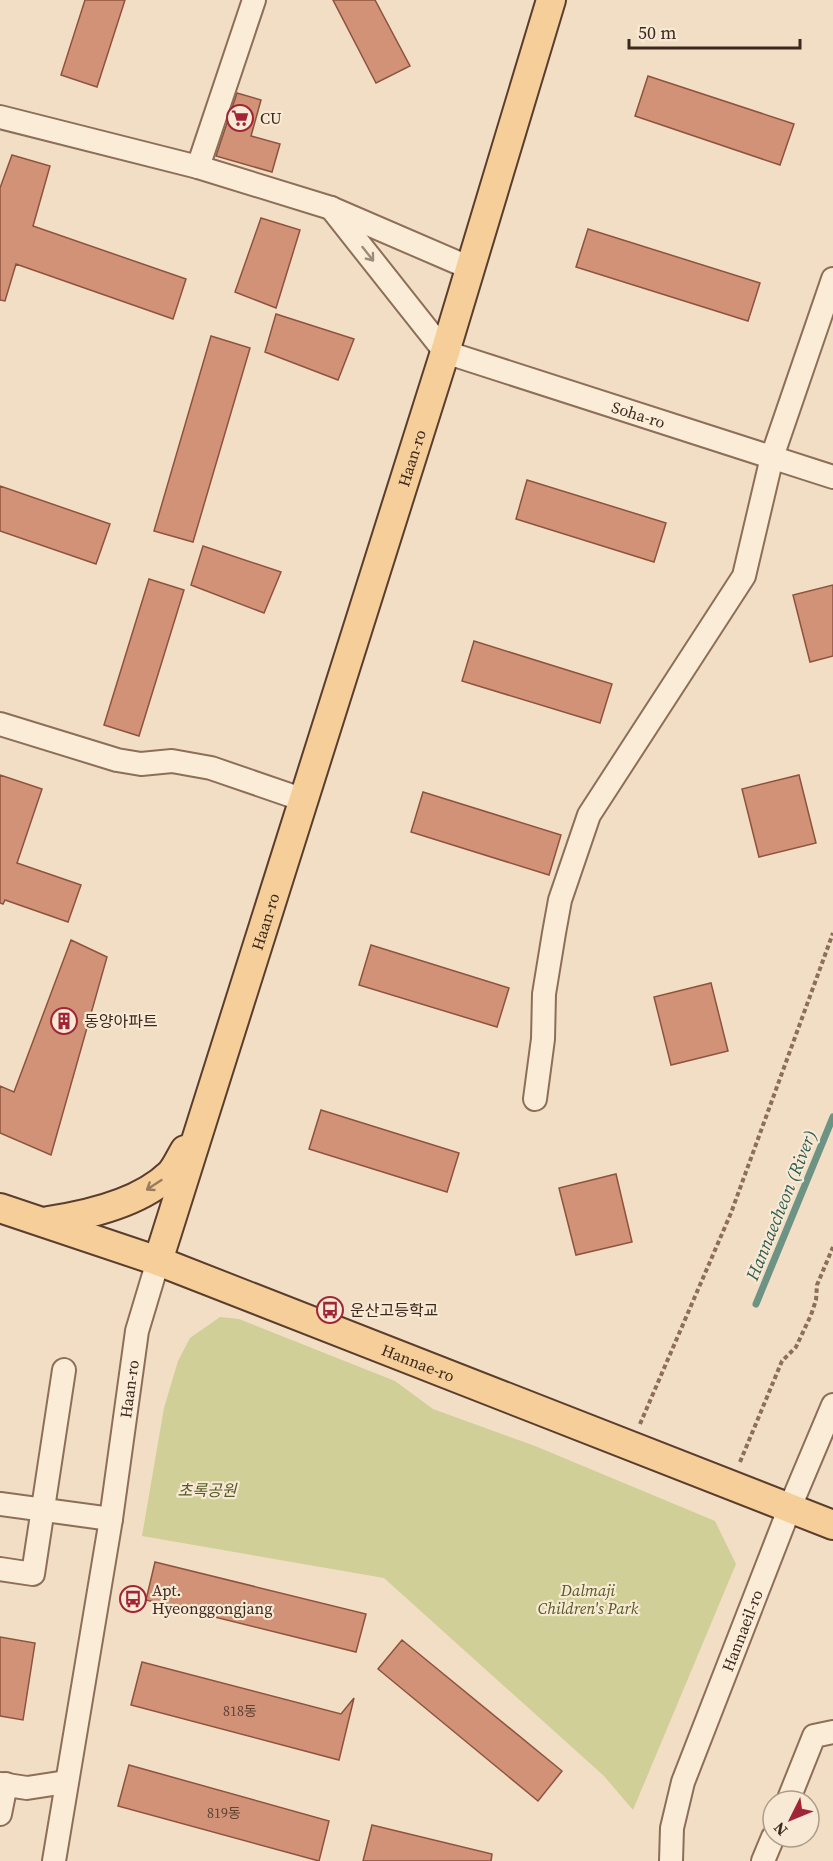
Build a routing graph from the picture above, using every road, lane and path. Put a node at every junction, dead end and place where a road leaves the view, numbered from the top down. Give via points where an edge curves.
1 (254, 0) edge
2 (551, 0) edge
3 (0, 117) edge
4 (198, 167) junction
5 (331, 208) junction
6 (470, 268) junction
7 (833, 279) edge
8 (445, 352) junction
9 (772, 457) junction
10 (833, 477) edge
11 (0, 724) edge
12 (304, 800) junction
13 (833, 933) edge
14 (535, 1099) dead end
15 (201, 1122) junction
16 (0, 1208) edge
17 (44, 1222) junction
18 (833, 1247) edge
19 (158, 1261) junction
20 (64, 1370) dead end
21 (833, 1405) edge
22 (630, 1445) junction
23 (731, 1484) junction
24 (0, 1504) edge
25 (790, 1507) junction
26 (43, 1510) junction
27 (111, 1519) junction
28 (833, 1525) edge
29 (0, 1569) edge
30 (833, 1732) edge
31 (66, 1782) junction
32 (3, 1784) edge
33 (793, 1789) edge
34 (0, 1814) edge
35 (54, 1861) edge
36 (671, 1861) edge

1 - 4 street
2 - 6 main road, Haan-ro
3 - 4 street
4 - 5 street
5 - 6 street
5 -> 8 street
6 - 8 main road, Haan-ro
7 - 9 street
8 - 9 street, Soha-ro
8 - 12 main road, Haan-ro
9 - 10 street, Soha-ro
9 - 14 street via 744,576 589,815 560,900 544,994
11 - 12 street via 117,759 141,764 172,761 211,768
12 - 15 main road, Haan-ro
13 - 22 path via 731,1213
15 -> 17 main road via 172,1173 152,1187 95,1212
15 - 19 main road, Haan-ro
16 - 17 main road, Hannae-ro
17 - 19 main road, Hannae-ro
18 - 23 path via 811,1315 796,1347 782,1361
19 - 22 main road, Hannae-ro
19 - 27 street, Haan-ro via 137,1331
20 - 26 street
21 - 25 street, Hannaeil-ro
22 - 23 main road, Hannae-ro
23 - 25 main road, Hannae-ro
24 - 26 street
25 - 28 main road, Hannae-ro
25 - 36 street, Hannaeil-ro via 683,1782 672,1828
26 - 27 street
26 - 29 street via 33,1574
27 - 31 street, Haan-ro
30 - 33 street via 814,1737
31 - 32 street via 27,1788
31 - 35 street, Haan-ro
32 - 34 street

